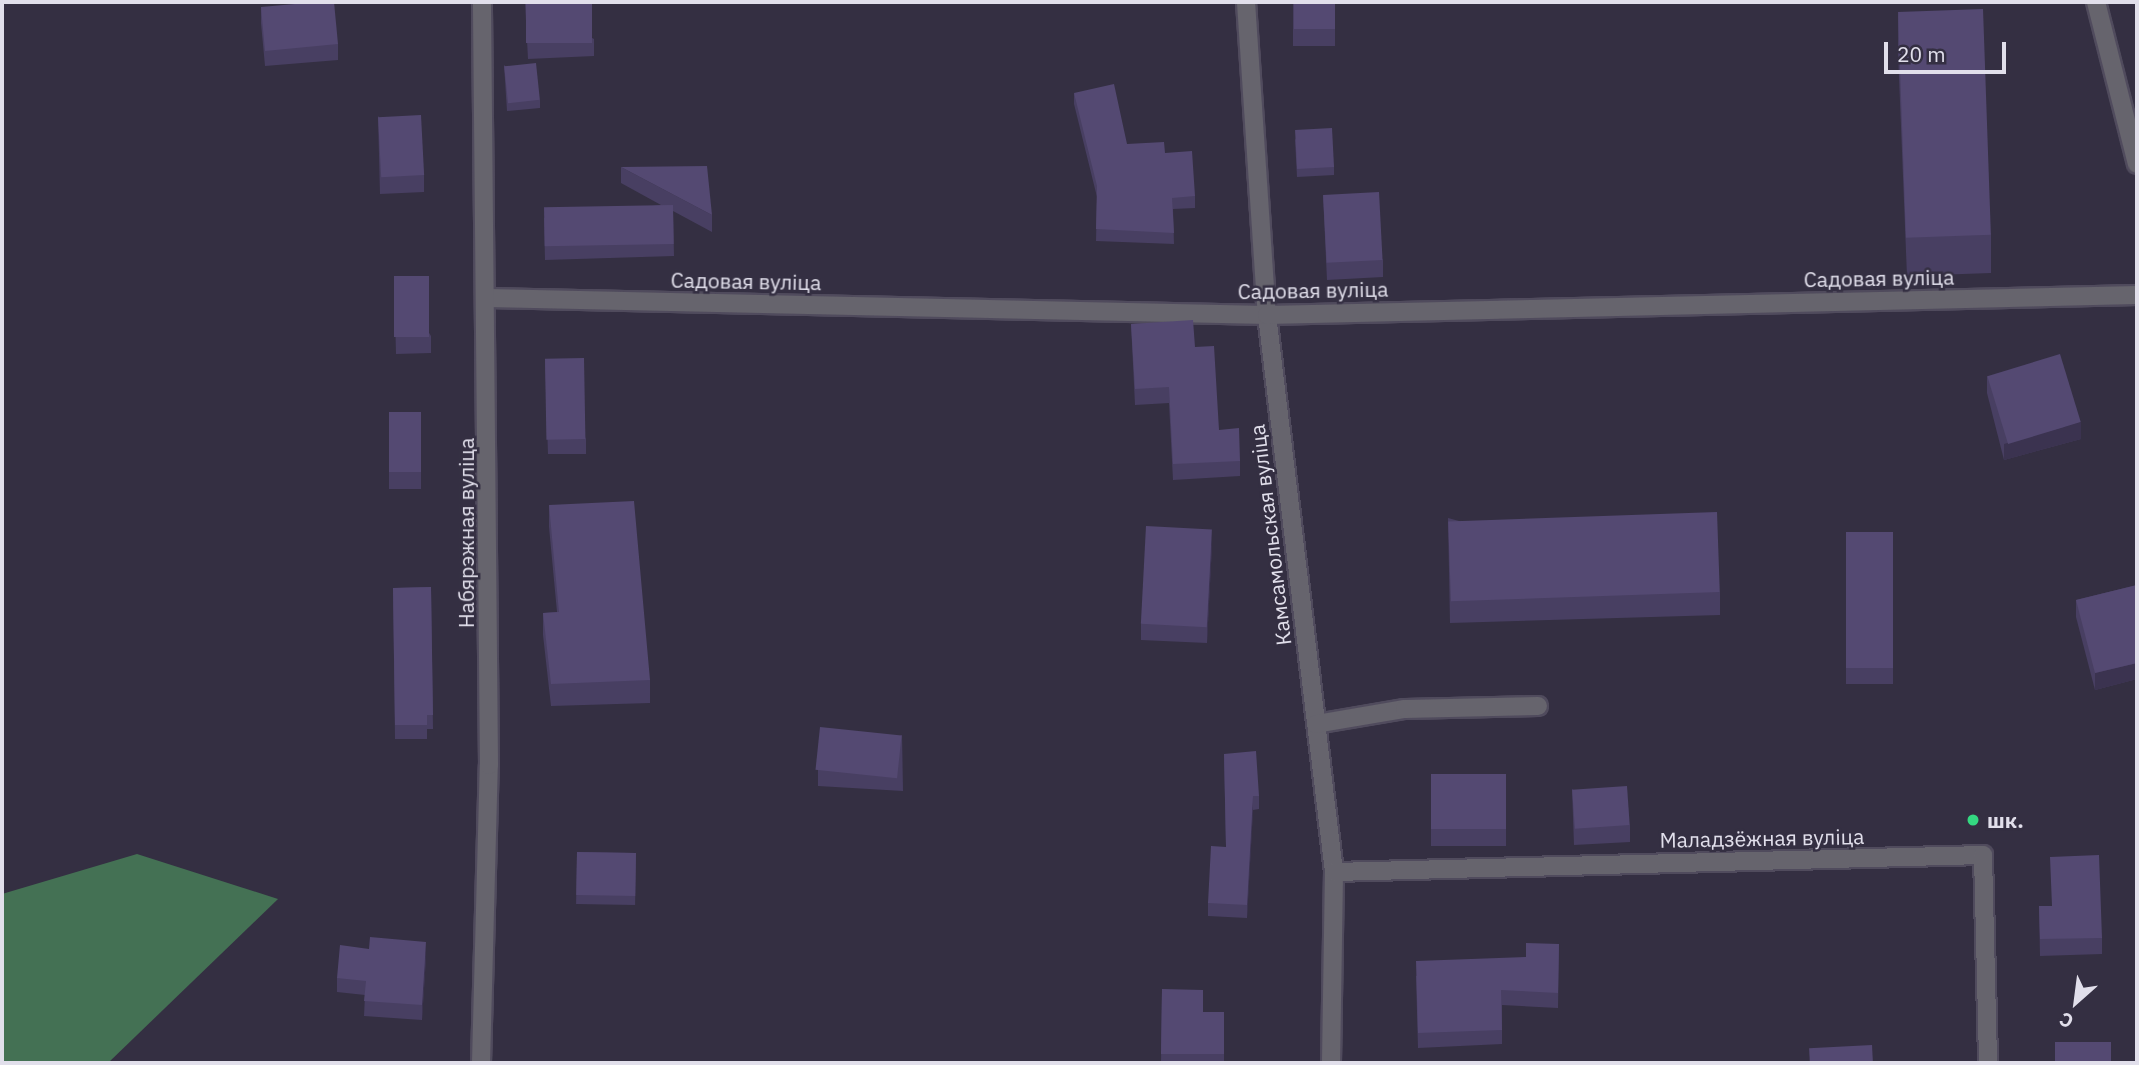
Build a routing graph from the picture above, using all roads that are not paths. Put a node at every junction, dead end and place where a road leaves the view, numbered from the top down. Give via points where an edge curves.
1 (482, 2) edge
2 (1246, 2) edge
3 (2096, 2) edge
4 (2137, 164) edge
5 (2137, 295) edge
6 (488, 298) junction
7 (1267, 315) junction
8 (1538, 706) dead end
9 (1316, 724) junction
10 (1334, 872) junction
11 (481, 1063) edge
12 (1331, 1063) edge
13 (1989, 1063) edge

1 - 6 street, Набярэжная вуліца
2 - 7 street, Камсамольская вуліца
3 - 4 street
5 - 7 street, Садовая вуліца
6 - 7 street, Садовая вуліца
6 - 11 street, Набярэжная вуліца via 489,765
7 - 9 street, Камсамольская вуліца
8 - 9 street via 1405,709
9 - 10 street, Камсамольская вуліца
10 - 12 street, Камсамольская вуліца
10 - 13 street, Маладзёжная вуліца via 1983,855

